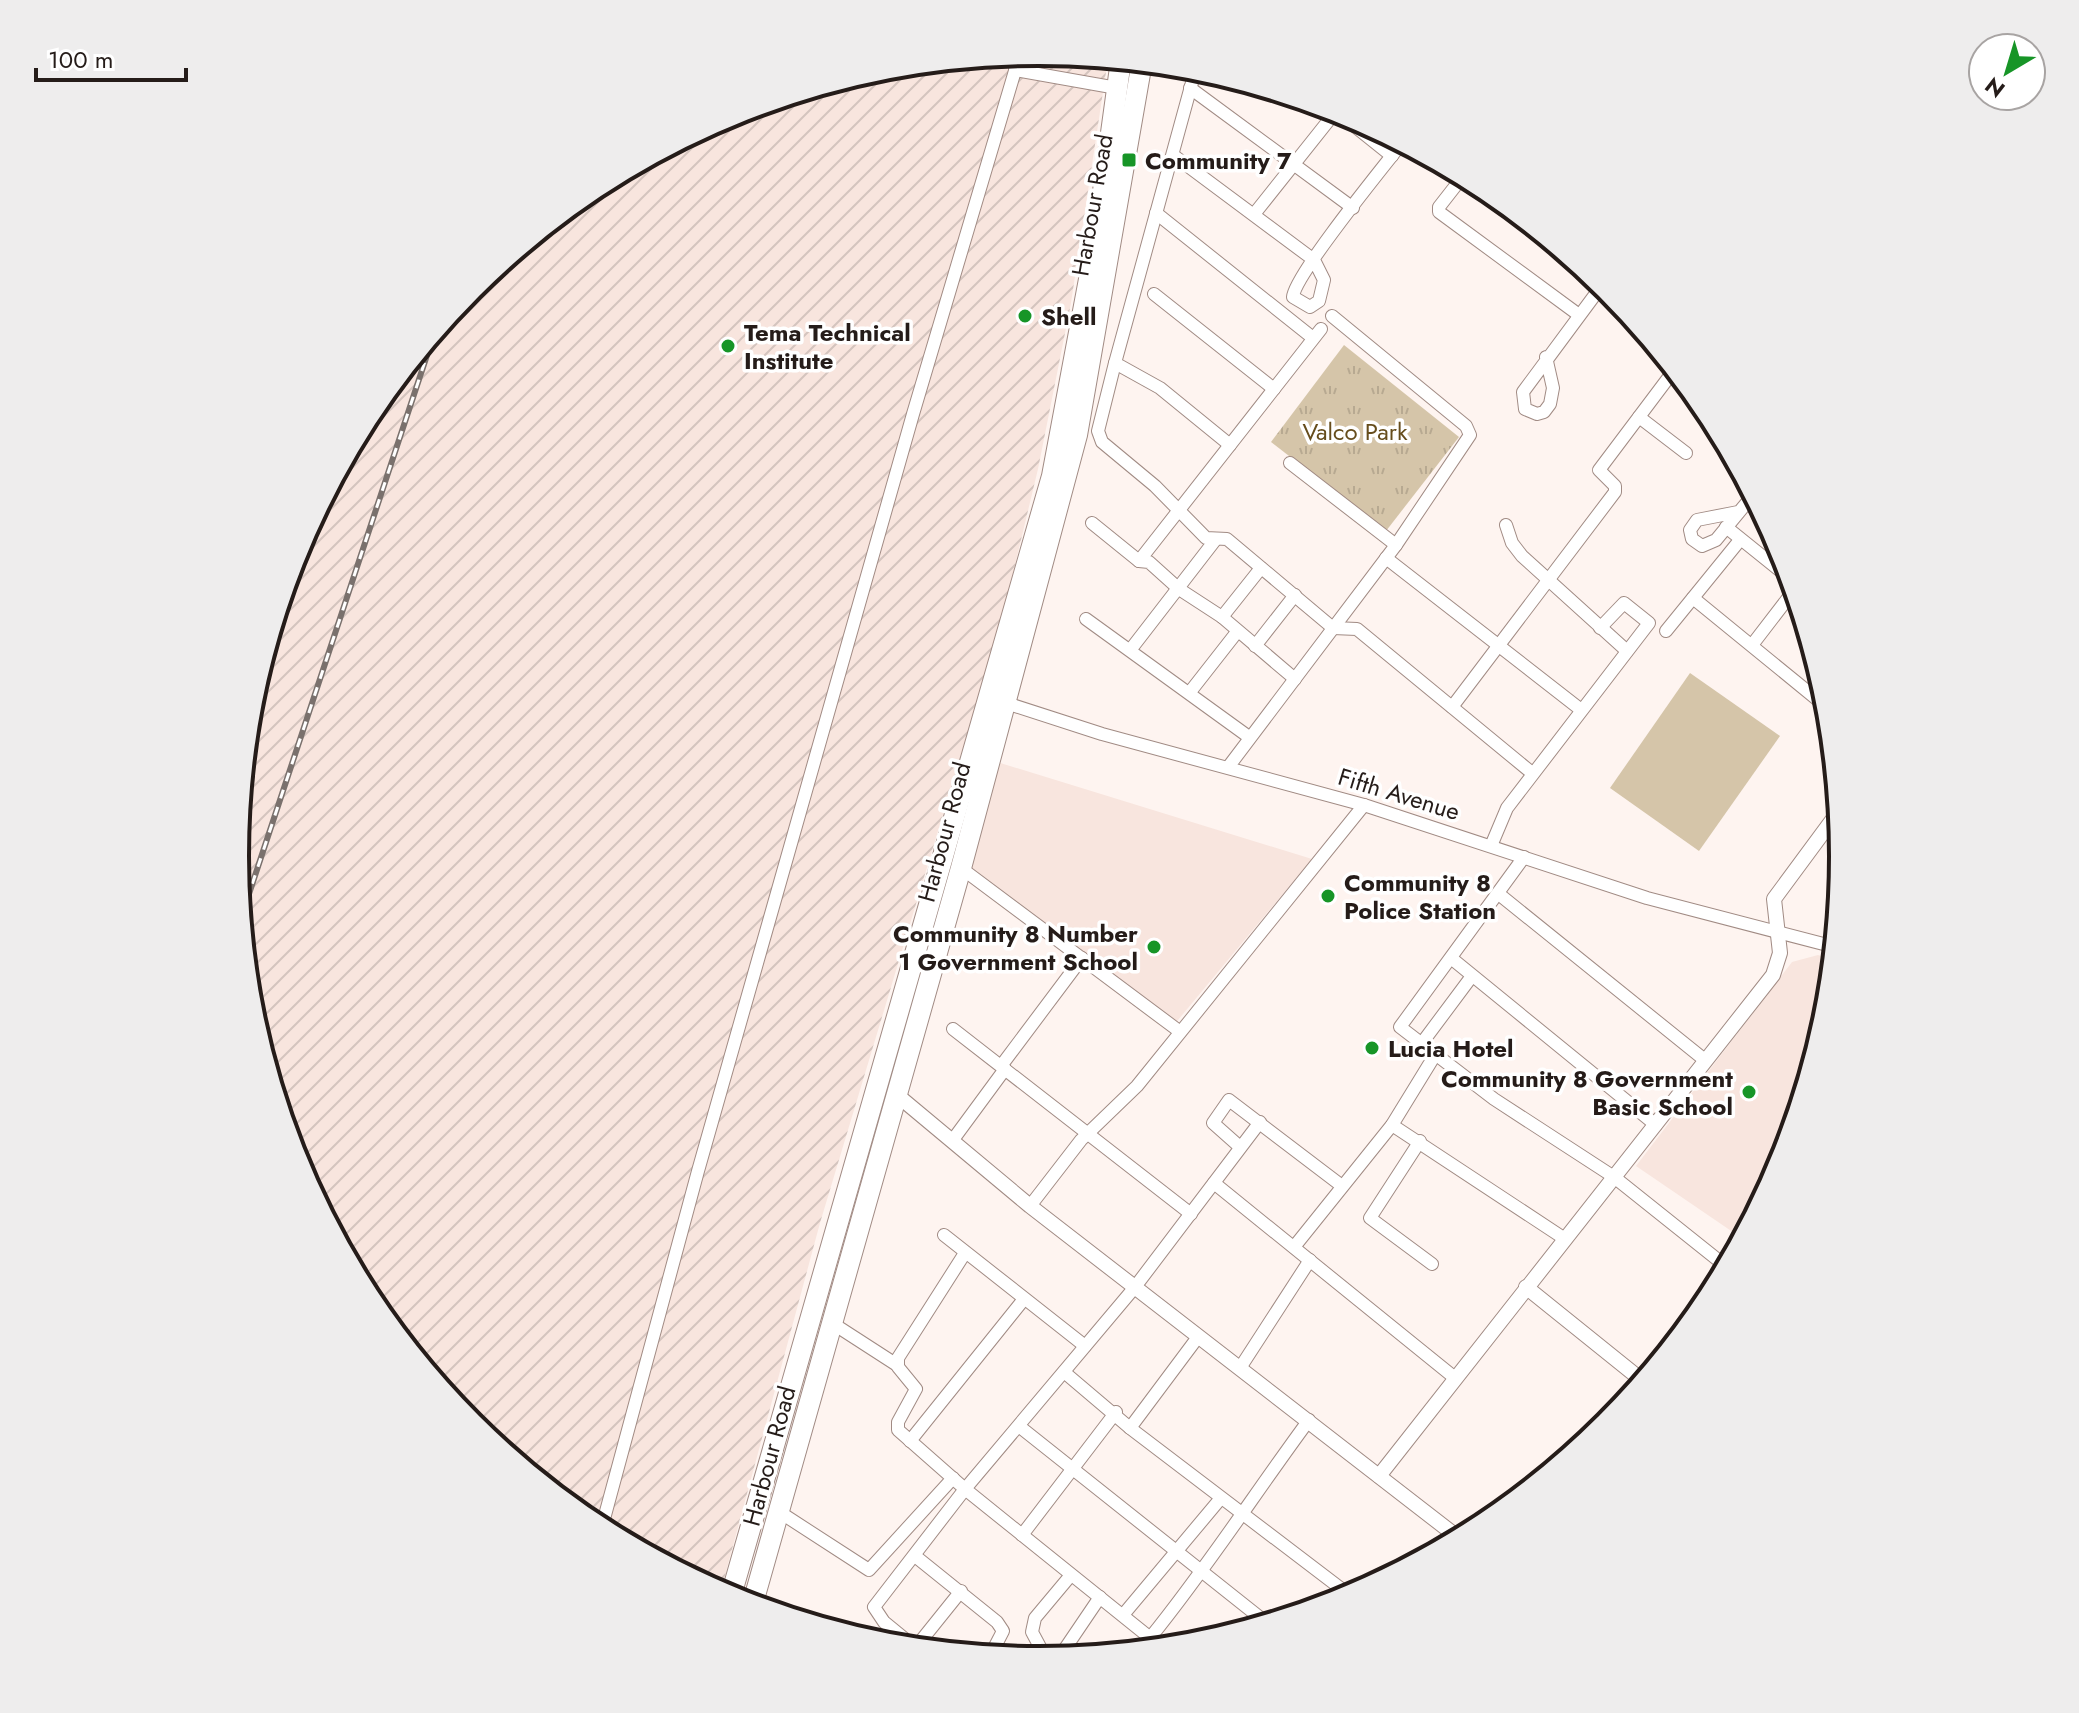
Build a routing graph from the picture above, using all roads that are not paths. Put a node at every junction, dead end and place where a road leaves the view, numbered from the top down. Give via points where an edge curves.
1 (1016, 67) edge
2 (1015, 70) junction
3 (1119, 71) edge
4 (1140, 73) edge
5 (1192, 81) edge
6 (1117, 88) junction
7 (1190, 88) junction
8 (1327, 120) edge
9 (1373, 140) edge
10 (1396, 151) edge
11 (1173, 155) junction
12 (1392, 156) junction
13 (1294, 162) junction
14 (1457, 185) edge
15 (1353, 208) junction
16 (1156, 213) junction
17 (1255, 213) junction
18 (1154, 294) dead end
19 (1595, 295) edge
20 (1579, 315) junction
21 (1332, 316) dead end
22 (1546, 357) dead end
23 (1115, 363) junction
24 (1669, 377) edge
25 (1274, 389) junction
26 (1639, 417) junction
27 (1230, 445) junction
28 (1686, 453) dead end
29 (1290, 463) dead end
30 (1746, 503) edge
31 (1179, 511) junction
32 (1738, 512) junction
33 (1092, 523) dead end
34 (1506, 525) dead end
35 (1726, 527) junction
36 (1216, 539) junction
37 (1740, 540) junction
38 (1396, 545) junction
39 (1386, 558) junction
40 (1139, 561) junction
41 (1775, 567) edge
42 (1261, 568) junction
43 (1548, 581) junction
44 (1179, 589) junction
45 (1295, 595) junction
46 (1693, 598) junction
47 (1787, 599) edge
48 (1222, 617) junction
49 (1086, 619) dead end
50 (1333, 628) junction
51 (1600, 628) junction
52 (1666, 631) dead end
53 (1237, 632) junction
54 (1496, 645) junction
55 (1752, 645) junction
56 (1255, 646) junction
57 (1131, 649) junction
58 (1627, 651) junction
59 (1295, 679) junction
60 (1190, 692) junction
61 (1814, 696) edge
62 (1006, 703) junction
63 (1452, 707) junction
64 (1580, 709) junction
65 (1249, 737) junction
66 (1229, 766) junction
67 (1532, 773) junction
68 (1364, 805) junction
69 (1829, 824) edge
70 (1491, 846) junction
71 (1524, 857) junction
72 (961, 868) junction
73 (1500, 895) junction
74 (1778, 930) junction
75 (1825, 944) edge
76 (1082, 958) junction
77 (1451, 958) junction
78 (1472, 976) junction
79 (953, 1029) dead end
80 (1179, 1031) junction
81 (1422, 1043) junction
82 (1435, 1055) junction
83 (1706, 1061) junction
84 (1003, 1068) junction
85 (897, 1095) junction
86 (1260, 1122) junction
87 (1392, 1125) junction
88 (1656, 1125) junction
89 (1087, 1133) junction
90 (952, 1141) junction
91 (1420, 1141) junction
92 (1240, 1147) junction
93 (1614, 1177) junction
94 (1214, 1183) junction
95 (1342, 1186) junction
96 (1030, 1206) junction
97 (1191, 1214) junction
98 (944, 1235) dead end
99 (1565, 1239) junction
100 (1294, 1247) junction
101 (965, 1253) junction
102 (1310, 1260) junction
103 (1719, 1261) edge
104 (1432, 1264) dead end
105 (1135, 1287) junction
106 (1526, 1287) junction
107 (1024, 1299) junction
108 (832, 1323) junction
109 (1198, 1337) junction
110 (1085, 1346) junction
111 (897, 1365) junction
112 (1240, 1368) junction
113 (1064, 1372) junction
114 (1636, 1376) edge
115 (1455, 1378) junction
116 (1116, 1412) junction
117 (1309, 1420) junction
118 (1020, 1427) junction
119 (1130, 1428) junction
120 (910, 1441) junction
121 (1071, 1470) junction
122 (1379, 1476) junction
123 (953, 1478) junction
124 (965, 1489) junction
125 (1221, 1498) junction
126 (1241, 1511) junction
127 (781, 1513) junction
128 (605, 1517) edge
129 (1450, 1532) edge
130 (1022, 1535) junction
131 (1176, 1553) junction
132 (915, 1556) junction
133 (1203, 1573) junction
134 (1071, 1575) junction
135 (734, 1586) edge
136 (1336, 1589) edge
137 (961, 1591) junction
138 (756, 1594) edge
139 (1100, 1597) junction
140 (1123, 1615) junction
141 (1258, 1616) edge
142 (899, 1634) edge
143 (924, 1638) edge
144 (1150, 1638) joint
145 (996, 1645) edge
146 (1067, 1646) edge
147 (1040, 1647) edge

1 - 2 street
2 - 6 street
2 - 128 street via 698,1171
3 - 6 highway, Harbour Road
4 - 62 highway, Harbour Road via 1077,435
5 - 7 street
6 - 135 highway, Harbour Road via 1096,242 1052,476
7 - 11 street
7 - 13 street
8 - 13 street
9 - 12 street
10 - 12 street
11 - 16 street
11 - 17 street
12 - 15 street
13 - 15 street
13 - 17 street
14 - 20 street via 1439,212
15 - 17 street via 1314,260
16 - 23 street
16 - 25 street via 1317,333
18 - 25 street
19 - 20 street
20 - 22 street
21 - 38 street via 1470,430 1469,440
23 - 27 street via 1160,388
23 - 31 street via 1100,439
24 - 26 street
25 - 27 street
26 - 28 street
26 - 43 street via 1599,470 1617,490
27 - 31 street
29 - 38 street
30 - 32 street
31 - 36 street via 1206,538
31 - 40 street
32 - 35 street
32 - 35 street via 1697,520 1690,534 1702,546
33 - 40 street
34 - 43 street via 1512,543
35 - 37 street
36 - 42 street via 1227,539
36 - 44 street
37 - 41 street
37 - 46 street
38 - 39 street
39 - 50 street
39 - 54 street
40 - 44 street via 1149,562
42 - 45 street
42 - 48 street
43 - 51 street
43 - 54 street
44 - 48 street
44 - 57 street
45 - 50 street
45 - 56 street
46 - 52 street
46 - 55 street
47 - 55 street
48 - 53 street
49 - 57 street
50 - 59 street
50 - 63 street via 1357,629
51 - 58 street
51 - 58 street via 1621,603 1648,620
53 - 56 street
53 - 60 street
54 - 63 street
54 - 64 street
55 - 61 street
56 - 59 street
57 - 60 street
58 - 64 street
59 - 65 street
60 - 65 street
62 - 66 street, Fifth Avenue
62 - 72 highway, Harbour Road
63 - 67 street
64 - 67 street
65 - 66 street
66 - 68 street, Fifth Avenue
67 - 70 street via 1502,817
68 - 70 street, Fifth Avenue
68 - 80 street
69 - 74 street via 1778,889 1773,909
70 - 71 street, Fifth Avenue
71 - 73 street
71 - 74 street, Fifth Avenue via 1647,898
72 - 76 street
72 - 85 highway, Harbour Road
73 - 77 street
73 - 83 street
74 - 75 street, Fifth Avenue
74 - 83 street via 1780,953 1773,975
76 - 80 street
76 - 84 street
77 - 78 street
77 - 81 street via 1400,1027
78 - 81 street
78 - 88 street
79 - 84 street
80 - 89 street via 1137,1086
81 - 82 street
82 - 87 street
82 - 93 street
83 - 88 street
84 - 89 street
84 - 90 street
85 - 90 street
85 - 108 highway, Harbour Road
86 - 92 street
86 - 92 street via 1232,1099 1227,1101 1213,1123
86 - 95 street
87 - 91 street
87 - 95 street
88 - 93 street
89 - 96 street
89 - 97 street
90 - 96 street
91 - 99 street
91 - 104 street via 1370,1218
92 - 94 street
93 - 99 street
93 - 103 street
94 - 97 street
94 - 100 street
95 - 100 street
96 - 105 street
97 - 105 street
98 - 101 street
99 - 106 street
100 - 102 street
101 - 107 street
101 - 111 street
102 - 112 street
102 - 115 street
105 - 109 street
105 - 110 street
106 - 114 street
106 - 115 street
107 - 110 street
107 - 120 street
108 - 111 street
108 - 127 highway, Harbour Road
109 - 112 street
109 - 119 street
110 - 113 street
111 - 120 street via 916,1389 896,1426
112 - 117 street
113 - 116 street
113 - 118 street
115 - 122 street
116 - 119 street
116 - 121 street
117 - 122 street
117 - 126 street
118 - 121 street
118 - 124 street
119 - 125 street
120 - 123 street
121 - 130 street
121 - 131 street
122 - 129 street
123 - 124 street
123 - 127 street via 869,1570
124 - 130 street
124 - 132 street
125 - 126 street
125 - 131 street
126 - 133 street
126 - 136 street
127 - 138 highway, Harbour Road
130 - 134 street
131 - 133 street
131 - 140 street
132 - 137 street
132 - 142 street via 874,1607
133 - 141 street
133 - 144 street
134 - 139 street
134 - 147 street via 1035,1618 1032,1632
137 - 143 street
137 - 145 street via 1003,1631
139 - 140 street
139 - 146 street
140 - 144 street

